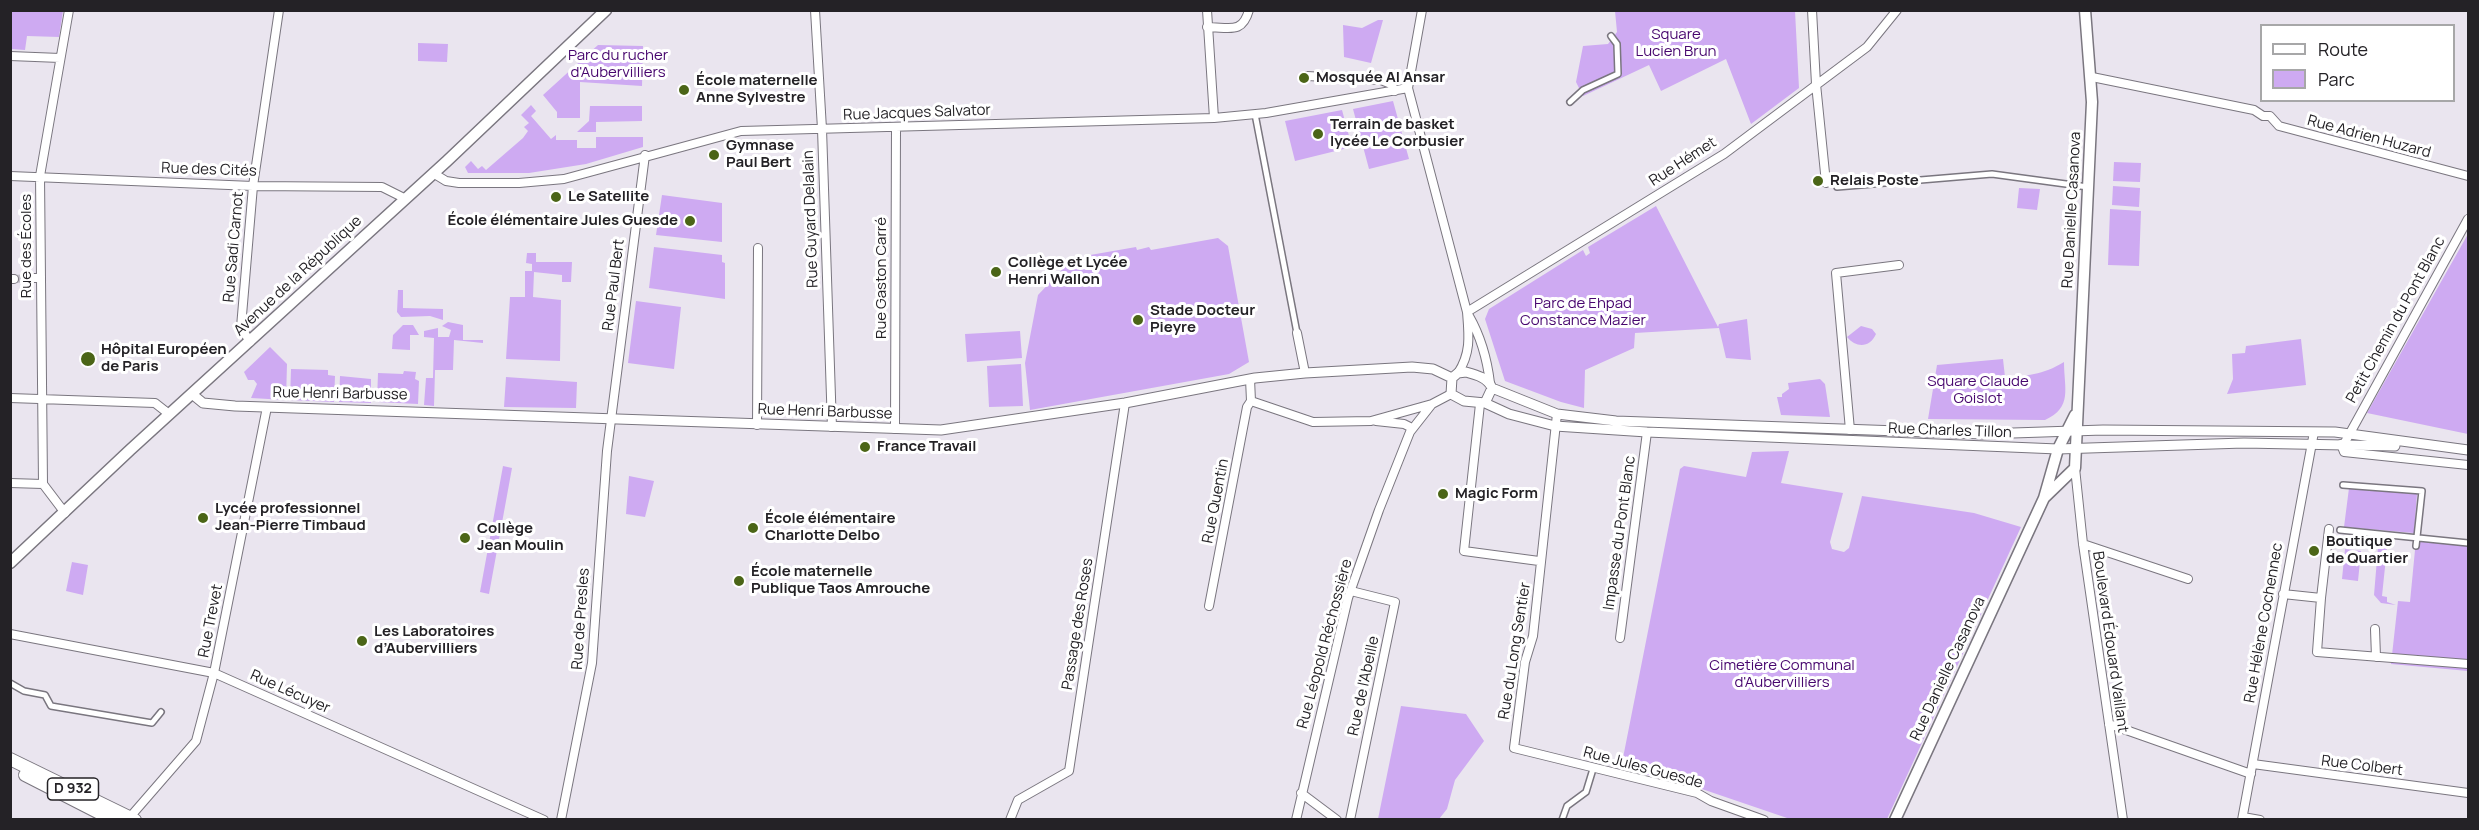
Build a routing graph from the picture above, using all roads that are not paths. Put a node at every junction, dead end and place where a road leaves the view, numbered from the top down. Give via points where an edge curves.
1 (69, 10) edge
2 (279, 10) edge
3 (606, 10) edge
4 (1207, 10) edge
5 (1249, 10) edge
6 (1422, 10) edge
7 (1812, 10) edge
8 (1896, 10) edge
9 (2085, 10) edge
10 (815, 11) edge
11 (1207, 27) junction
12 (1611, 36) dead end
13 (10, 56) edge
14 (60, 58) junction
15 (1307, 76) dead end
16 (2092, 77) junction
17 (1816, 84) junction
18 (1408, 88) junction
19 (1395, 91) junction
20 (1570, 102) dead end
21 (1256, 114) junction
22 (1214, 118) junction
23 (896, 127) junction
24 (822, 129) junction
25 (645, 155) junction
26 (433, 173) junction
27 (10, 176) edge
28 (40, 176) junction
29 (2469, 176) edge
30 (1826, 183) joint
31 (253, 186) junction
32 (2088, 188) junction
33 (404, 198) junction
34 (2469, 219) edge
35 (758, 248) dead end
36 (1899, 265) dead end
37 (30, 278) tunnel mouth
38 (40, 278) junction
39 (1467, 312) junction
40 (1297, 333) joint
41 (250, 342) junction
42 (1305, 373) junction
43 (1455, 376) junction
44 (1250, 379) junction
45 (1491, 386) junction
46 (192, 394) junction
47 (1451, 394) junction
48 (10, 398) edge
49 (41, 399) junction
50 (1251, 401) junction
51 (1125, 403) junction
52 (1432, 404) junction
53 (1482, 404) junction
54 (267, 407) junction
55 (169, 414) junction
56 (1557, 414) junction
57 (612, 418) junction
58 (1371, 421) junction
59 (757, 425) junction
60 (1555, 426) junction
61 (832, 428) junction
62 (1412, 428) junction
63 (896, 429) junction
64 (1850, 430) junction
65 (2072, 431) junction
66 (1647, 432) junction
67 (2314, 432) junction
68 (2348, 434) junction
69 (2311, 444) junction
70 (2343, 444) junction
71 (2419, 445) junction
72 (2058, 449) junction
73 (2076, 449) junction
74 (2469, 450) edge
75 (2469, 465) edge
76 (2075, 468) junction
77 (10, 483) edge
78 (43, 484) junction
79 (2343, 485) dead end
80 (2044, 498) junction
81 (65, 513) junction
82 (2329, 529) dead end
83 (2340, 530) dead end
84 (2417, 537) junction
85 (2469, 543) edge
86 (2083, 544) junction
87 (2416, 546) dead end
88 (1539, 561) junction
89 (10, 563) edge
90 (2188, 579) dead end
91 (1351, 591) junction
92 (2283, 594) junction
93 (2321, 598) junction
94 (1209, 606) dead end
95 (2375, 629) dead end
96 (10, 634) edge
97 (1620, 638) dead end
98 (2376, 657) junction
99 (2469, 664) edge
100 (214, 673) junction
101 (10, 683) edge
102 (160, 712) dead end
103 (2109, 724) junction
104 (1514, 748) joint
105 (10, 759) edge
106 (2253, 764) junction
107 (10, 768) edge
108 (1593, 769) junction
109 (2251, 774) junction
110 (1301, 793) junction
111 (2469, 793) edge
112 (133, 818) edge
113 (2243, 818) edge
114 (112, 819) edge
115 (544, 819) edge
116 (561, 819) edge
117 (1010, 819) edge
118 (1296, 819) edge
119 (1337, 819) edge
120 (1350, 819) edge
121 (1562, 819) edge
122 (1764, 819) edge
123 (1895, 819) edge
124 (2123, 819) edge
125 (2260, 819) edge

1 - 14 street, Rue des Écoles
2 - 31 street, Rue Sadi Carnot
3 - 26 main road, Avenue de la République
4 - 11 street
5 - 11 street via 1240,28
6 - 18 street
7 - 17 street
8 - 17 street, Rue Hémet via 1867,46
9 - 16 main road, Rue Danielle Casanova
10 - 24 street, Rue Guyard Delalain
11 - 22 street
12 - 20 street via 1617,44 1618,74 1583,90
13 - 14 street
14 - 28 street, Rue des Écoles
15 - 19 street via 1381,81 1391,84
16 - 29 street, Rue Adrien Huzard via 2254,110 2270,116 2279,126
16 - 32 main road, Rue Danielle Casanova
17 - 30 street
17 - 39 street, Rue Hémet via 1724,154
18 - 19 street, Rue Jacques Salvator
18 - 39 street
19 - 21 street, Rue Jacques Salvator
21 - 22 street, Rue Jacques Salvator
21 - 40 street
22 - 23 street, Rue Jacques Salvator
23 - 24 street, Rue Jacques Salvator
23 - 63 street, Rue Gaston Carré
24 - 25 street, Rue Jacques Salvator via 741,131
24 - 61 street, Rue Guyard Delalain
25 - 26 street, Rue Jacques Salvator via 564,178 526,183 459,183
25 - 57 street, Rue Paul Bert
26 - 33 main road, Avenue de la République
27 - 28 street, Rue des Cités
28 - 31 street, Rue des Cités
28 - 38 street, Rue des Écoles
30 - 32 street via 1836,182 1837,188 1992,174
31 - 33 street, Rue des Cités via 382,187
31 - 41 street, Rue Sadi Carnot via 241,327
32 - 65 main road, Rue Danielle Casanova via 2077,412
33 - 41 main road, Avenue de la République
34 - 68 street, Petit Chemin du Pont Blanc
35 - 59 street
36 - 64 street via 1836,273
37 - 38 street
38 - 49 street, Rue des Écoles
39 - 43 street via 1469,347 1466,361
39 - 45 street via 1479,333
40 - 42 street
41 - 46 main road, Avenue de la République
42 - 43 street, Rue Charles Tillon via 1412,367
42 - 44 street, Rue Henri Barbusse
43 - 45 street, Rue Charles Tillon via 1478,375
43 - 47 street
44 - 50 street
44 - 51 street, Rue Henri Barbusse
45 - 53 street
45 - 56 street, Rue Charles Tillon
46 - 54 street, Rue Henri Barbusse via 203,403
46 - 55 main road, Avenue de la République
47 - 52 street, Rue Léopold Réchossière
47 - 53 street, Rue Charles Tillon
48 - 49 street
49 - 55 street via 155,404
49 - 78 street, Rue des Écoles
50 - 58 street via 1313,422
50 - 94 street, Rue Quentin
51 - 63 street, Rue Henri Barbusse via 941,430
51 - 117 street, Passage des Roses via 1069,771 1018,800
52 - 58 street
52 - 62 street, Rue Léopold Réchossière
53 - 60 street, Rue Charles Tillon
53 - 88 street via 1464,551
54 - 57 street, Rue Henri Barbusse
54 - 100 street, Rue Trevet
55 - 81 main road, Avenue de la République
56 - 60 street, Rue du Long Sentier
56 - 64 street, Rue Charles Tillon via 1616,421
57 - 59 street, Rue Henri Barbusse
57 - 116 street, Rue de Presles via 604,479 592,663
58 - 62 street
59 - 61 street, Rue Henri Barbusse
60 - 66 street, Rue Charles Tillon
60 - 88 street, Rue du Long Sentier
61 - 63 street, Rue Henri Barbusse
62 - 91 street, Rue Léopold Réchossière
64 - 65 street, Rue Charles Tillon via 1983,434
65 - 67 street, Rue Charles Tillon
65 - 72 main road, Rue Danielle Casanova
65 - 73 main road, Rue Danielle Casanova
66 - 72 street, Rue Charles Tillon
66 - 97 street, Impasse du Pont Blanc
67 - 68 street, Rue Charles Tillon
67 - 69 street, Rue Hélène Cochennec
68 - 70 street, Petit Chemin du Pont Blanc
68 - 71 street, Rue Charles Tillon
69 - 70 street, Rue Charles Tillon
69 - 73 street, Rue Charles Tillon
69 - 92 street, Rue Hélène Cochennec
70 - 71 street, Rue Charles Tillon
70 - 75 street via 2344,452
71 - 74 street, Rue Charles Tillon
72 - 73 street, Rue Charles Tillon
72 - 80 main road, Rue Danielle Casanova
73 - 76 main road, Rue Danielle Casanova
76 - 80 main road, Rue Danielle Casanova
76 - 86 street, Boulevard Édouard Vaillant
77 - 78 street
78 - 81 street
79 - 84 street via 2422,491
80 - 123 main road, Rue Danielle Casanova
81 - 89 main road, Avenue de la République
82 - 93 street
83 - 84 street
84 - 85 street
84 - 87 street
86 - 90 street
86 - 103 street, Boulevard Édouard Vaillant
88 - 104 street, Rue du Long Sentier via 1533,636 1525,662
91 - 110 street, Rue Léopold Réchossière
91 - 120 street, Rue de l'Abeille via 1395,602
92 - 93 street
92 - 106 street, Rue Hélène Cochennec
93 - 98 street via 2317,652
95 - 98 street
96 - 100 street, Rue Lécuyer
98 - 99 street
100 - 112 street, Rue Trevet via 196,741
100 - 115 street, Rue Lécuyer
101 - 102 street via 24,691 45,695 51,706 152,723
103 - 109 street
103 - 124 street, Boulevard Édouard Vaillant
104 - 108 street, Rue Jules Guesde
105 - 112 main road, D 932
106 - 109 street, Rue Hélène Cochennec
106 - 111 street, Rue Colbert
107 - 114 main road, D 932
108 - 121 street via 1586,792 1567,806
108 - 122 street, Rue Jules Guesde via 1697,793
109 - 113 street, Rue Hélène Cochennec
110 - 118 street, Rue Léopold Réchossière
110 - 119 street
113 - 125 street

